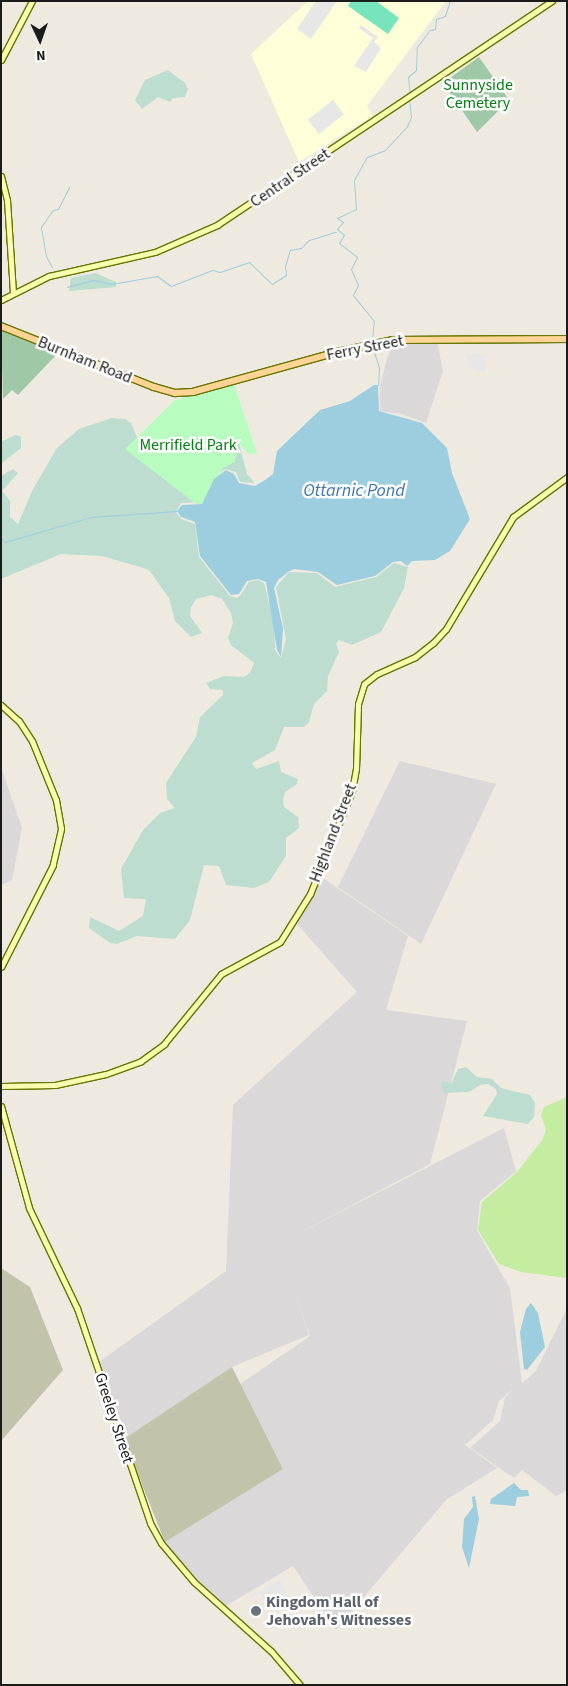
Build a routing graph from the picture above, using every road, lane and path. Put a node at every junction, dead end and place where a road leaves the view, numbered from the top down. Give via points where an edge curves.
1 (32, 1) edge
2 (552, 1) edge
3 (1, 60) edge
4 (1, 176) edge
5 (13, 292) junction
6 (1, 300) edge
7 (1, 326) edge
8 (567, 339) edge
9 (168, 392) joint
10 (567, 477) edge
11 (1, 705) edge
12 (1, 967) edge
13 (1, 1086) edge
14 (1, 1106) edge
15 (300, 1685) edge

1 - 3 street
2 - 5 street, Central Street via 241,211 192,238 134,258 56,274
4 - 5 street via 7,200
5 - 6 street, Central Street
7 - 9 main road, Burnham Road
8 - 9 main road, Ferry Street via 393,340 193,392
10 - 13 street, Highland Street via 514,517 450,623 433,644 364,684 358,704 352,791 310,894 280,942 221,974 164,1044 141,1061 106,1074 55,1085
11 - 12 street via 19,721 32,741 56,800 61,829 53,865
14 - 15 street, Greeley Street via 29,1208 80,1314 150,1523 161,1543 194,1582 271,1651

